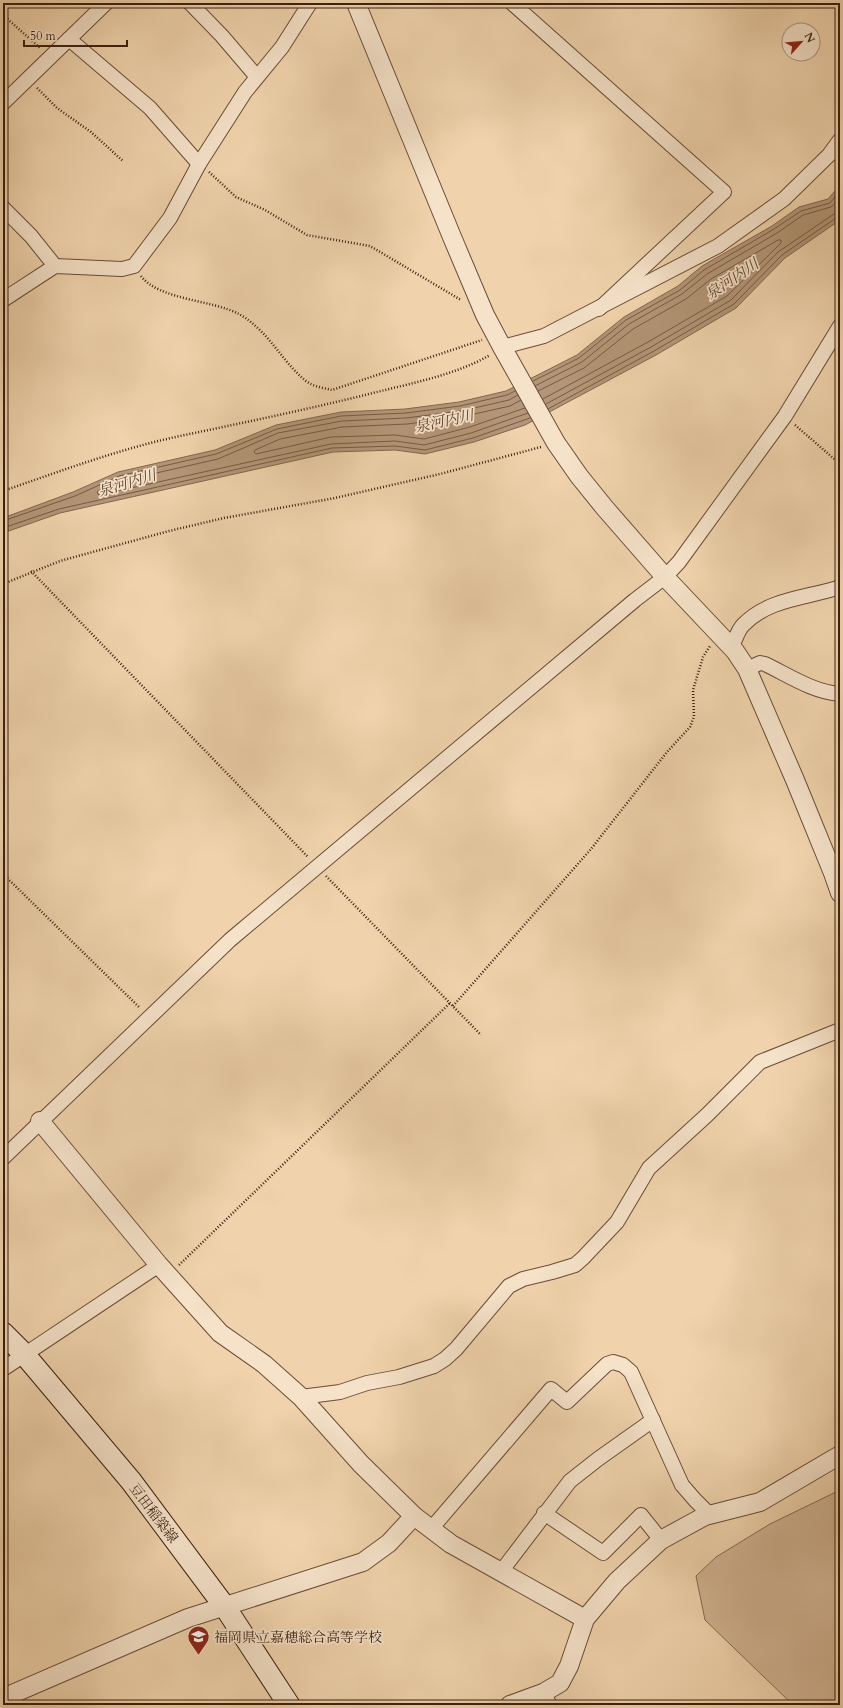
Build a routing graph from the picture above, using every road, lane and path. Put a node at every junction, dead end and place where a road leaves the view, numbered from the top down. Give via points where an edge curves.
1 (106, 3) edge
2 (190, 3) edge
3 (310, 3) edge
4 (356, 3) edge
5 (512, 3) edge
6 (3, 15) edge
7 (69, 39) junction
8 (50, 57) junction
9 (257, 77) junction
10 (28, 79) junction
11 (3, 103) edge
12 (840, 140) edge
13 (123, 161) dead end
14 (199, 164) junction
15 (3, 208) edge
16 (55, 266) junction
17 (134, 266) junction
18 (3, 300) edge
19 (599, 308) junction
20 (485, 315) junction
21 (840, 326) edge
22 (499, 341) junction
23 (785, 416) junction
24 (554, 439) junction
25 (840, 464) edge
26 (3, 491) edge
27 (31, 572) junction
28 (665, 577) junction
29 (3, 584) edge
30 (840, 587) edge
31 (718, 632) junction
32 (732, 646) junction
33 (747, 669) junction
34 (840, 694) edge
35 (317, 867) junction
36 (837, 872) edge
37 (3, 874) edge
38 (840, 894) edge
39 (450, 1003) junction
40 (454, 1006) junction
41 (149, 1017) junction
42 (840, 1030) edge
43 (481, 1035) dead end
44 (40, 1121) junction
45 (3, 1158) edge
46 (164, 1270) junction
47 (3, 1333) edge
48 (24, 1354) junction
49 (3, 1369) edge
50 (301, 1397) junction
51 (654, 1420) junction
52 (840, 1455) edge
53 (544, 1513) junction
54 (710, 1515) junction
55 (414, 1516) junction
56 (431, 1529) junction
57 (661, 1540) junction
58 (500, 1573) junction
59 (225, 1607) junction
60 (585, 1619) junction
61 (3, 1698) edge
62 (546, 1699) edge
63 (289, 1705) edge
64 (510, 1705) edge

1 - 7 street
2 - 9 street
3 - 9 street via 282,47
4 - 20 street
5 - 19 street via 724,192
6 - 8 path
7 - 8 street
7 - 14 street via 150,108
8 - 10 street
9 - 14 street
10 - 11 street
10 - 13 path via 57,108 91,132
12 - 19 street via 829,155 784,199 718,246
14 - 17 street via 170,218
14 - 20 path via 236,197 265,210 307,235 370,246
15 - 16 street via 31,236
16 - 17 street via 122,269
16 - 18 street
17 - 22 path via 145,281 159,290 239,314 268,338 307,382 320,388 332,390
19 - 22 street via 544,336
20 - 22 street
21 - 23 street
22 - 24 street
22 - 26 path via 474,364 411,384 304,411 115,452
23 - 25 path
23 - 28 street via 679,562
24 - 27 path via 440,474 335,498 169,530 60,561
24 - 28 street via 604,507
27 - 29 path
27 - 35 path
28 - 31 street
28 - 35 street
30 - 32 street via 790,599 765,610 743,626
31 - 32 street
31 - 40 path via 703,657 693,690 694,717 690,727 667,752 592,849
32 - 33 street
33 - 34 street via 765,664 817,689
33 - 36 street
35 - 39 path
35 - 41 street via 230,940
36 - 38 street
37 - 41 path
39 - 40 path
39 - 46 path
40 - 43 path
41 - 44 street
42 - 50 street via 760,1062 650,1168 617,1222 583,1258 575,1264 523,1279 509,1286 445,1359 434,1366 399,1377 367,1383 340,1392
44 - 45 street
44 - 46 street
46 - 48 street
46 - 50 street via 220,1334 264,1364
47 - 48 main road, 豆田稲築線
48 - 49 street
48 - 59 main road, 豆田稲築線 via 131,1481
50 - 55 street via 361,1464
51 - 53 street via 570,1481
51 - 54 street via 682,1485
51 - 56 street via 631,1372 623,1365 613,1362 607,1364 567,1402 551,1389
52 - 54 street via 760,1502
53 - 57 street via 603,1553 641,1515
53 - 58 street
54 - 57 street
55 - 56 street
55 - 59 street via 389,1543 363,1562
56 - 58 street
57 - 60 street via 617,1581
58 - 60 street
59 - 61 street via 188,1618
59 - 63 main road, 豆田稲築線
60 - 62 street via 569,1666 560,1683
62 - 64 street

